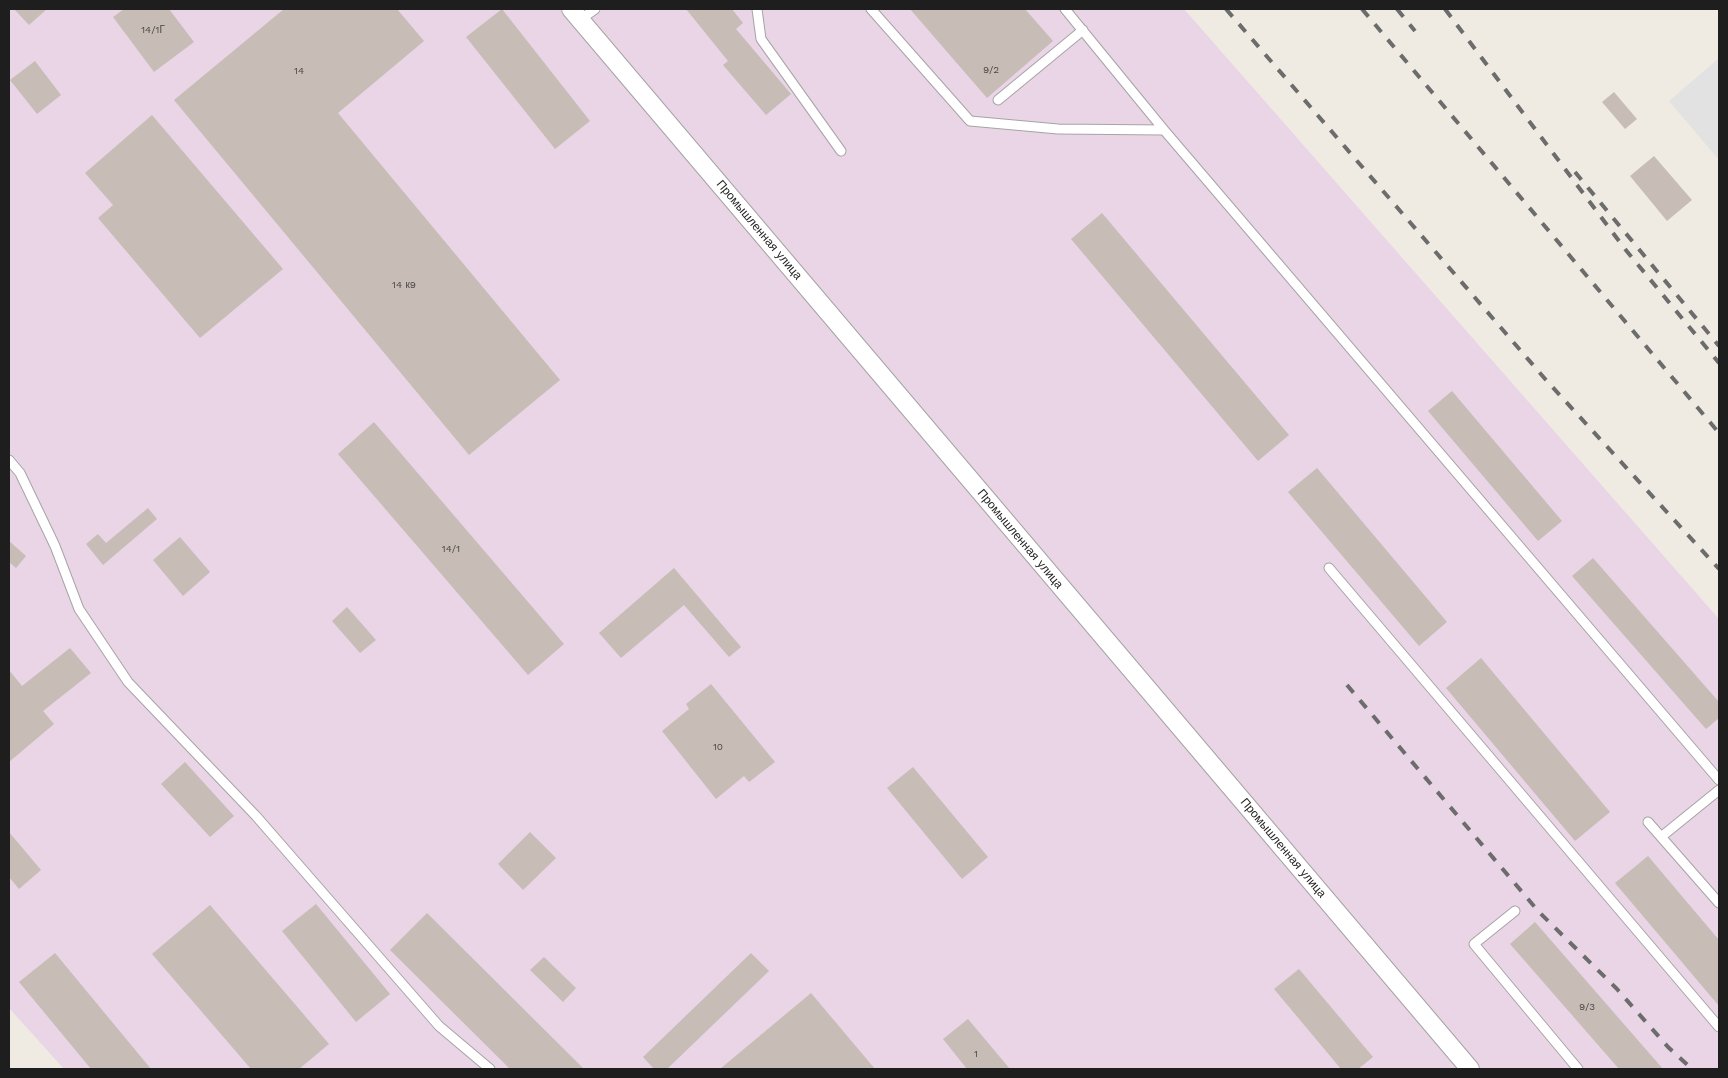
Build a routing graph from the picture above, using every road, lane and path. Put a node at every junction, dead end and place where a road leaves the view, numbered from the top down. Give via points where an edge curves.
1 (595, 9) edge
2 (758, 9) edge
3 (870, 9) edge
4 (1065, 9) edge
5 (575, 14) edge
6 (1083, 30) junction
7 (998, 100) dead end
8 (1164, 130) junction
9 (841, 151) dead end
10 (9, 460) edge
11 (1330, 568) dead end
12 (1719, 780) edge
13 (1719, 790) edge
14 (1648, 822) dead end
15 (1661, 837) junction
16 (1718, 898) edge
17 (1515, 911) dead end
18 (1719, 1027) edge
19 (490, 1069) edge
20 (1470, 1069) edge
21 (1578, 1069) edge

1 - 5 lane
2 - 9 lane via 760,38
3 - 8 lane via 970,121 1058,129
4 - 6 lane
5 - 20 street, Промышленная улица
6 - 7 lane
6 - 8 lane
8 - 12 lane
10 - 19 lane via 20,473 55,546 79,608 128,682 256,816 439,1026
11 - 18 lane
13 - 15 lane
14 - 15 lane
15 - 16 lane
17 - 21 lane via 1474,944

